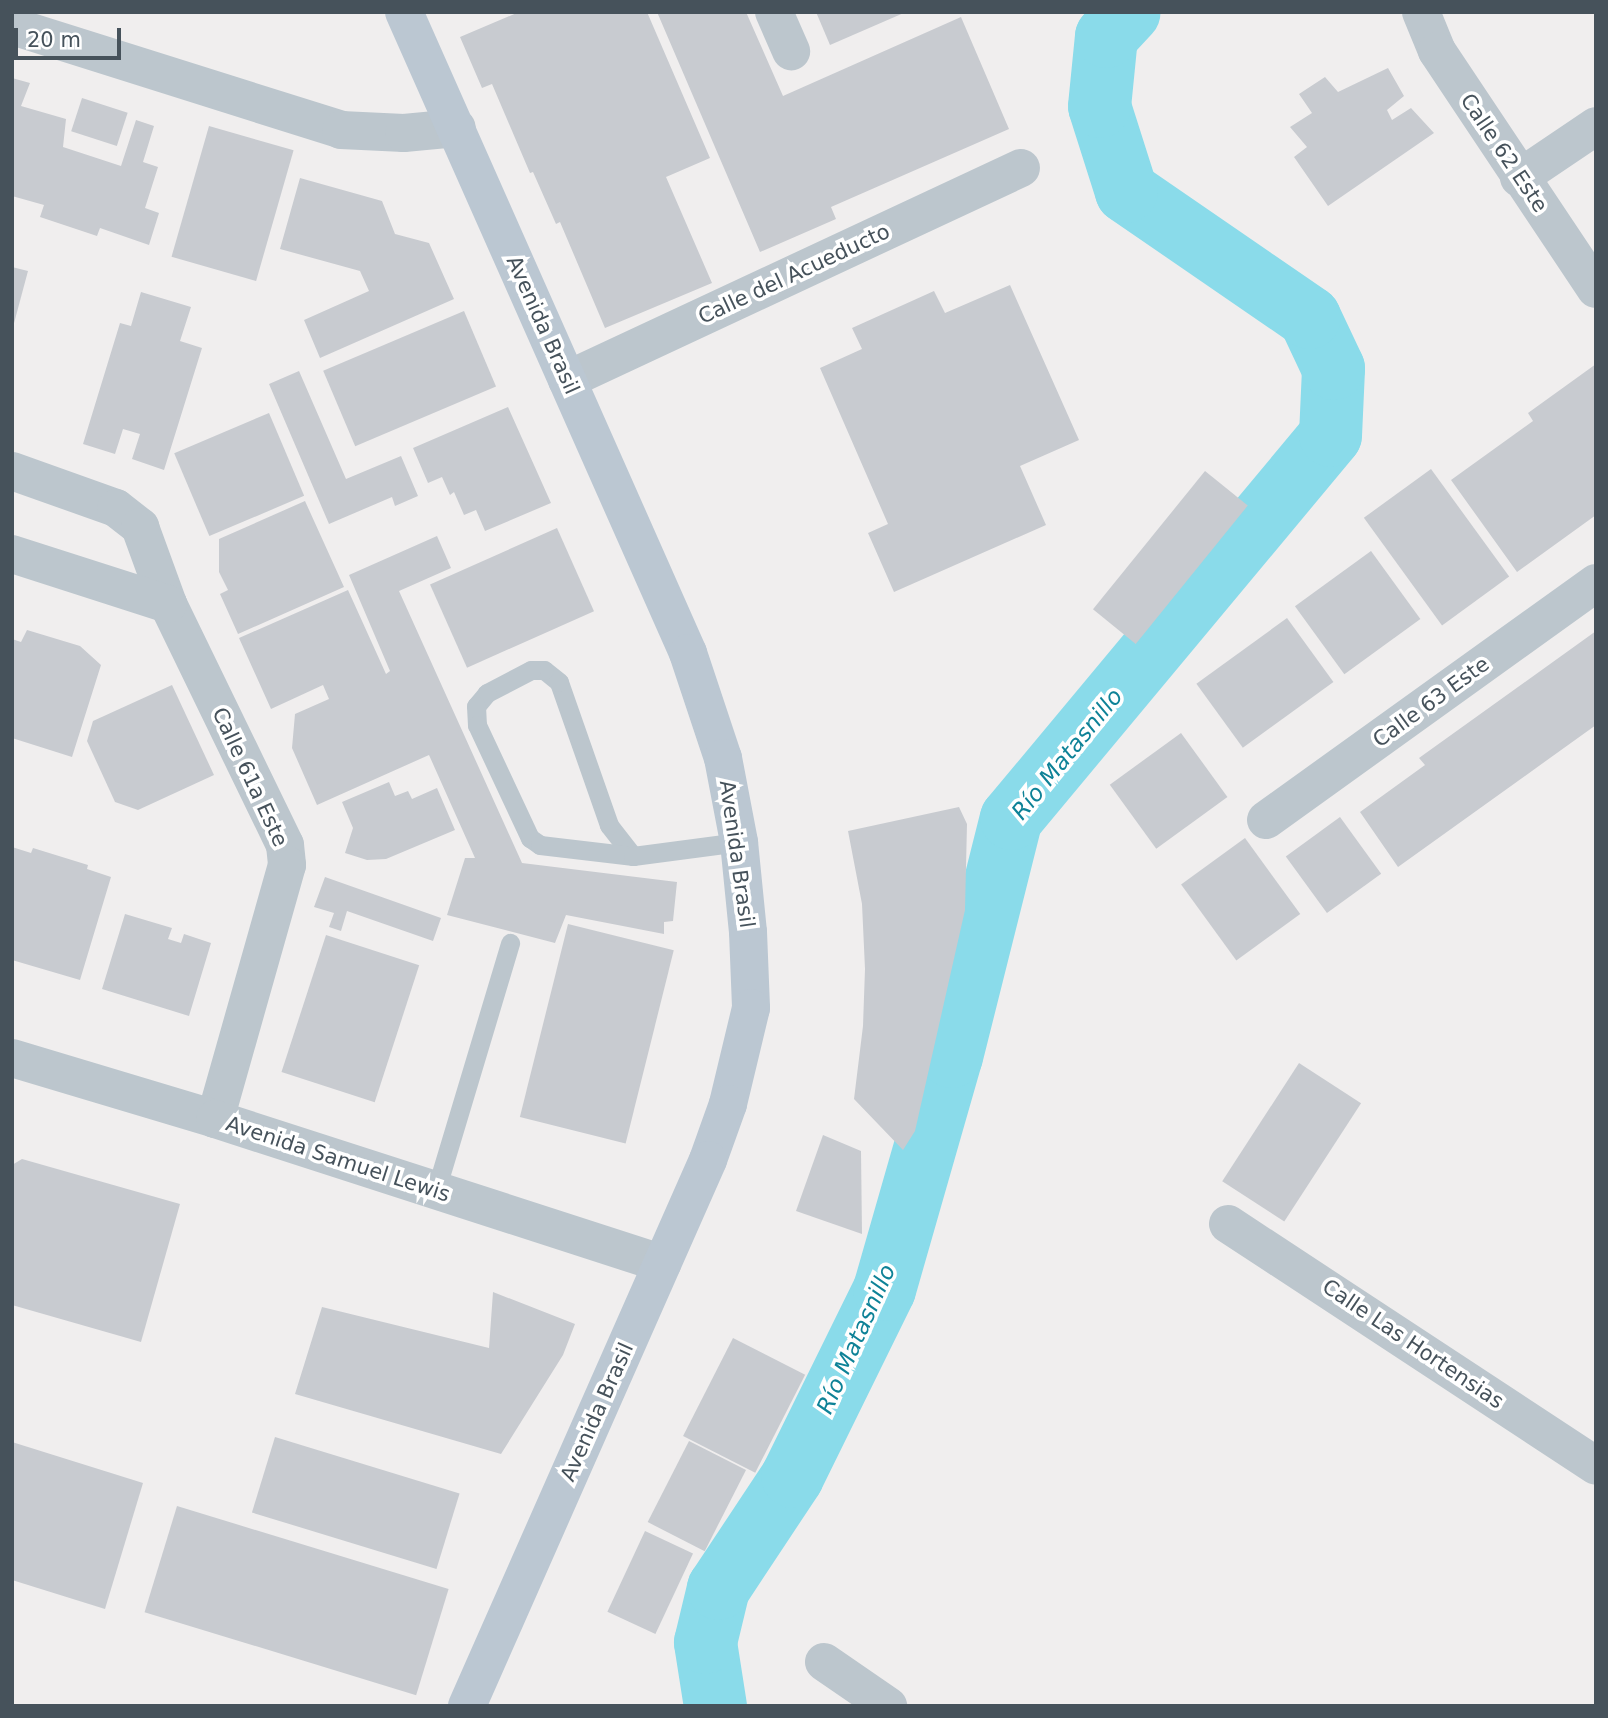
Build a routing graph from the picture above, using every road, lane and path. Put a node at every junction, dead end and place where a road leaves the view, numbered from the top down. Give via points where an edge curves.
1 (404, 12) edge
2 (774, 12) edge
3 (1421, 12) edge
4 (12, 26) edge
5 (791, 51) dead end
6 (1596, 126) edge
7 (457, 128) junction
8 (1021, 168) dead end
9 (1519, 178) junction
10 (1596, 289) edge
11 (567, 380) junction
12 (12, 471) edge
13 (12, 554) edge
14 (1596, 583) edge
15 (168, 604) junction
16 (1266, 820) dead end
17 (739, 842) junction
18 (633, 856) junction
19 (510, 943) dead end
20 (12, 1058) edge
21 (215, 1119) junction
22 (436, 1190) junction
23 (1228, 1224) dead end
24 (662, 1263) junction
25 (1596, 1466) edge
26 (824, 1662) dead end
27 (467, 1706) edge
28 (888, 1706) edge

1 - 7 main road, Avenida Brasil
2 - 5 street
3 - 9 street, Calle 62 Este via 1437,51
4 - 7 street via 341,130 404,133
6 - 9 street
7 - 11 main road, Avenida Brasil
8 - 11 street, Calle del Acueducto
9 - 10 street, Calle 62 Este
11 - 17 main road, Avenida Brasil via 688,653 723,758
12 - 15 street, Calle 61a Este via 116,508 140,527
13 - 15 street
14 - 16 street, Calle 63 Este
15 - 21 street, Calle 61a Este via 285,845 287,865
17 - 18 lane
17 - 24 main road, Avenida Brasil via 751,1008 728,1104
18 - 18 lane via 609,825 559,682 544,670 531,670 487,693 476,706 477,725 530,838 540,845
19 - 22 lane
20 - 21 street, Avenida Samuel Lewis
21 - 22 street, Avenida Samuel Lewis
22 - 24 street, Avenida Samuel Lewis
23 - 25 street, Calle Las Hortensias
24 - 27 main road, Avenida Brasil
26 - 28 street

